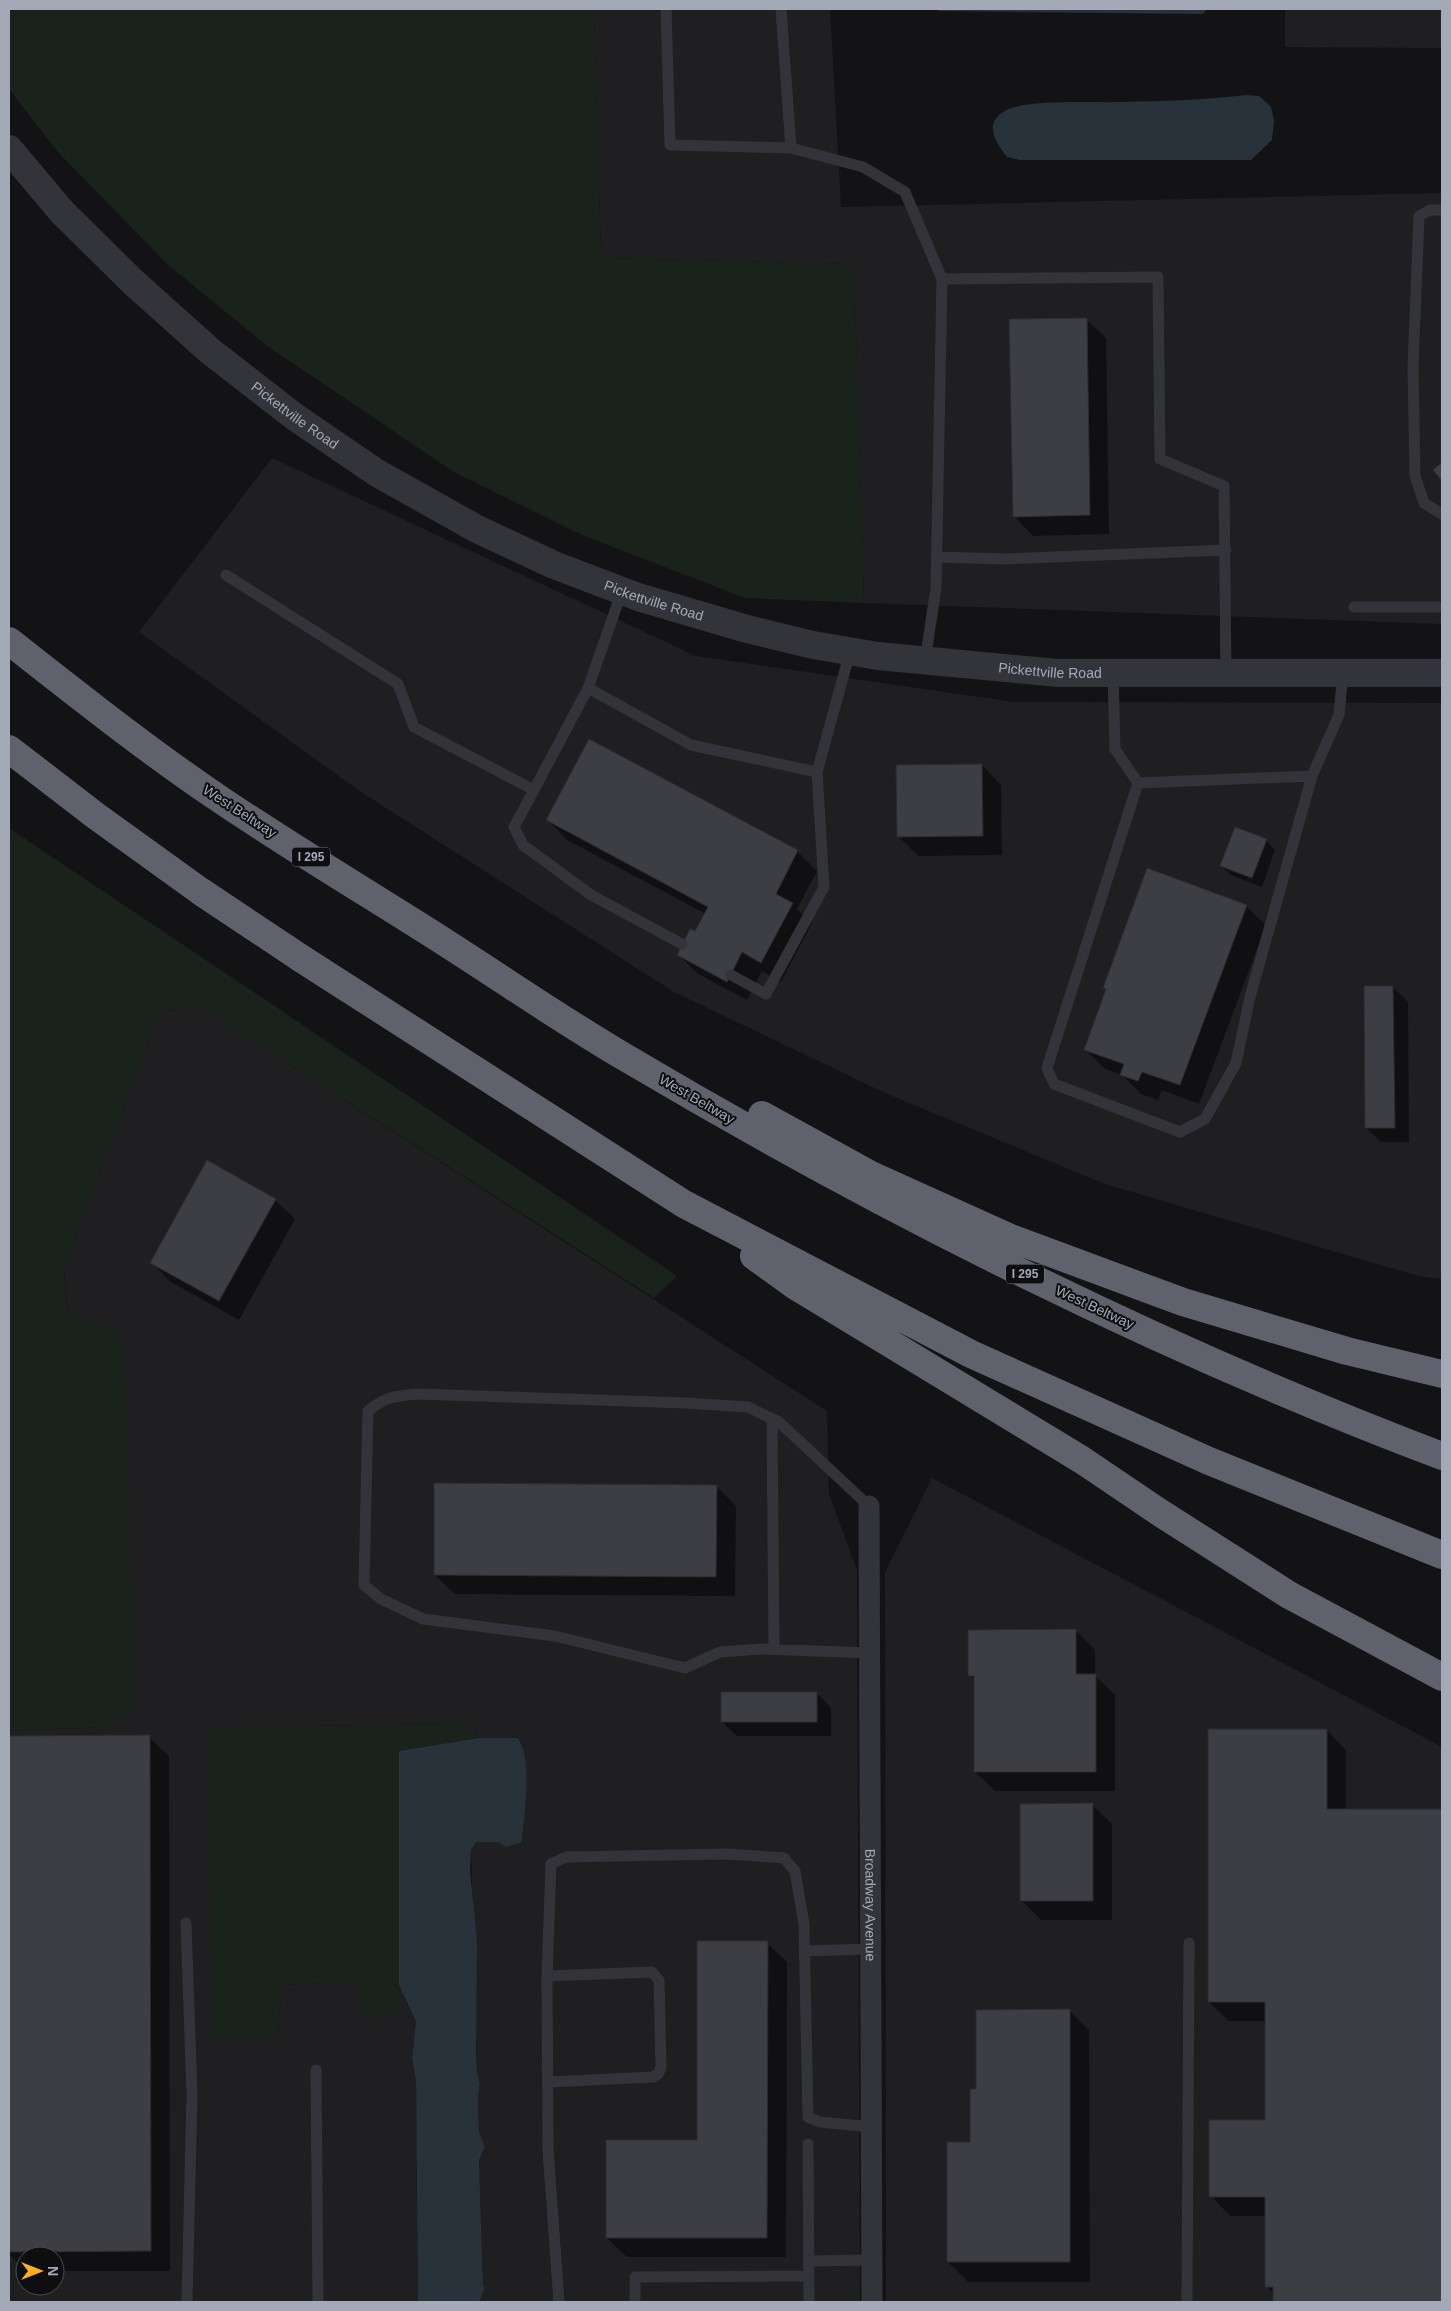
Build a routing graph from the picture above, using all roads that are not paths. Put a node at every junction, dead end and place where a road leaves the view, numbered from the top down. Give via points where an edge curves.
1 (666, 9) edge
2 (781, 9) edge
3 (791, 148) junction
4 (9, 149) edge
5 (1442, 210) edge
6 (942, 279) junction
7 (1442, 514) edge
8 (1226, 550) junction
9 (936, 556) junction
10 (226, 575) dead end
11 (622, 591) junction
12 (1354, 607) dead end
13 (1442, 607) edge
14 (9, 641) edge
15 (850, 652) junction
16 (925, 661) junction
17 (1112, 673) junction
18 (1226, 673) junction
19 (1343, 673) junction
20 (1442, 673) edge
21 (588, 688) junction
22 (9, 749) edge
23 (817, 772) junction
24 (1312, 776) junction
25 (1138, 783) junction
26 (534, 790) junction
27 (682, 944) dead end
28 (731, 975) dead end
29 (625, 1058) junction
30 (684, 1204) junction
31 (1442, 1374) edge
32 (772, 1418) junction
33 (1442, 1456) edge
34 (869, 1506) joint
35 (1442, 1555) edge
36 (774, 1649) junction
37 (870, 1653) junction
38 (1442, 1677) edge
39 (186, 1923) dead end
40 (1189, 1942) dead end
41 (871, 1949) junction
42 (804, 1951) junction
43 (547, 1976) junction
44 (316, 2070) dead end
45 (548, 2082) junction
46 (872, 2127) junction
47 (808, 2144) dead end
48 (872, 2260) junction
49 (809, 2261) junction
50 (809, 2276) junction
51 (187, 2302) edge
52 (318, 2302) edge
53 (559, 2302) edge
54 (635, 2302) edge
55 (809, 2302) edge
56 (872, 2302) edge
57 (1187, 2302) edge

1 - 3 lane via 670,145
2 - 3 lane
3 - 6 lane via 864,167 905,192
4 - 11 street, Pickettville Road via 62,212 133,282 210,351 295,416 377,473 477,529
5 - 7 lane via 1430,210 1419,216 1414,367 1415,476 1424,503
6 - 8 lane via 1158,277 1160,459 1224,486
6 - 9 lane
8 - 9 lane via 1006,559
8 - 18 lane
9 - 16 lane via 936,588
10 - 26 lane via 398,684 414,727
11 - 15 street, Pickettville Road via 746,630
11 - 21 lane
12 - 13 lane
14 - 29 highway, West Beltway / I 295 via 220,799
15 - 16 street, Pickettville Road
15 - 23 lane
16 - 17 street, Pickettville Road via 1058,673
17 - 18 street, Pickettville Road
17 - 25 lane via 1115,749
18 - 19 street, Pickettville Road
19 - 20 street, Pickettville Road
19 - 24 lane via 1339,715
21 - 23 lane via 691,745
21 - 26 lane
22 - 30 highway via 200,891
23 - 28 lane via 824,887 766,994
24 - 25 lane
24 - 25 lane via 1248,1005 1236,1063 1205,1119 1180,1132 1054,1084 1047,1068
26 - 27 lane via 514,828 523,845 591,895
29 - 31 highway via 758,1112 871,1175 1013,1239 1183,1302
29 - 33 highway, West Beltway / I 295 via 803,1160 963,1244 1140,1328 1353,1422
30 - 35 highway via 971,1354 1209,1461
30 - 38 highway via 794,1285 1082,1460 1289,1595
32 - 34 lane
32 - 36 lane
32 - 36 lane via 748,1407 686,1403 417,1394 381,1401 368,1412 364,1585 381,1599 423,1619 555,1636 685,1668 720,1652
34 - 37 street, Broadway Avenue
36 - 37 lane
37 - 41 street, Broadway Avenue
39 - 51 lane via 192,2095
40 - 57 lane
41 - 42 lane
41 - 46 street, Broadway Avenue
42 - 43 lane via 804,1924 795,1871 784,1858 728,1854 566,1857 551,1864
42 - 46 lane via 808,2117 820,2122
43 - 45 lane
43 - 45 lane via 652,1972 656,1975 659,1980 661,2068 653,2077
44 - 52 lane
45 - 53 lane via 548,2150
46 - 48 street, Broadway Avenue
47 - 49 lane
48 - 49 lane
48 - 56 street, Broadway Avenue
49 - 50 lane
50 - 54 lane via 635,2277
50 - 55 lane

